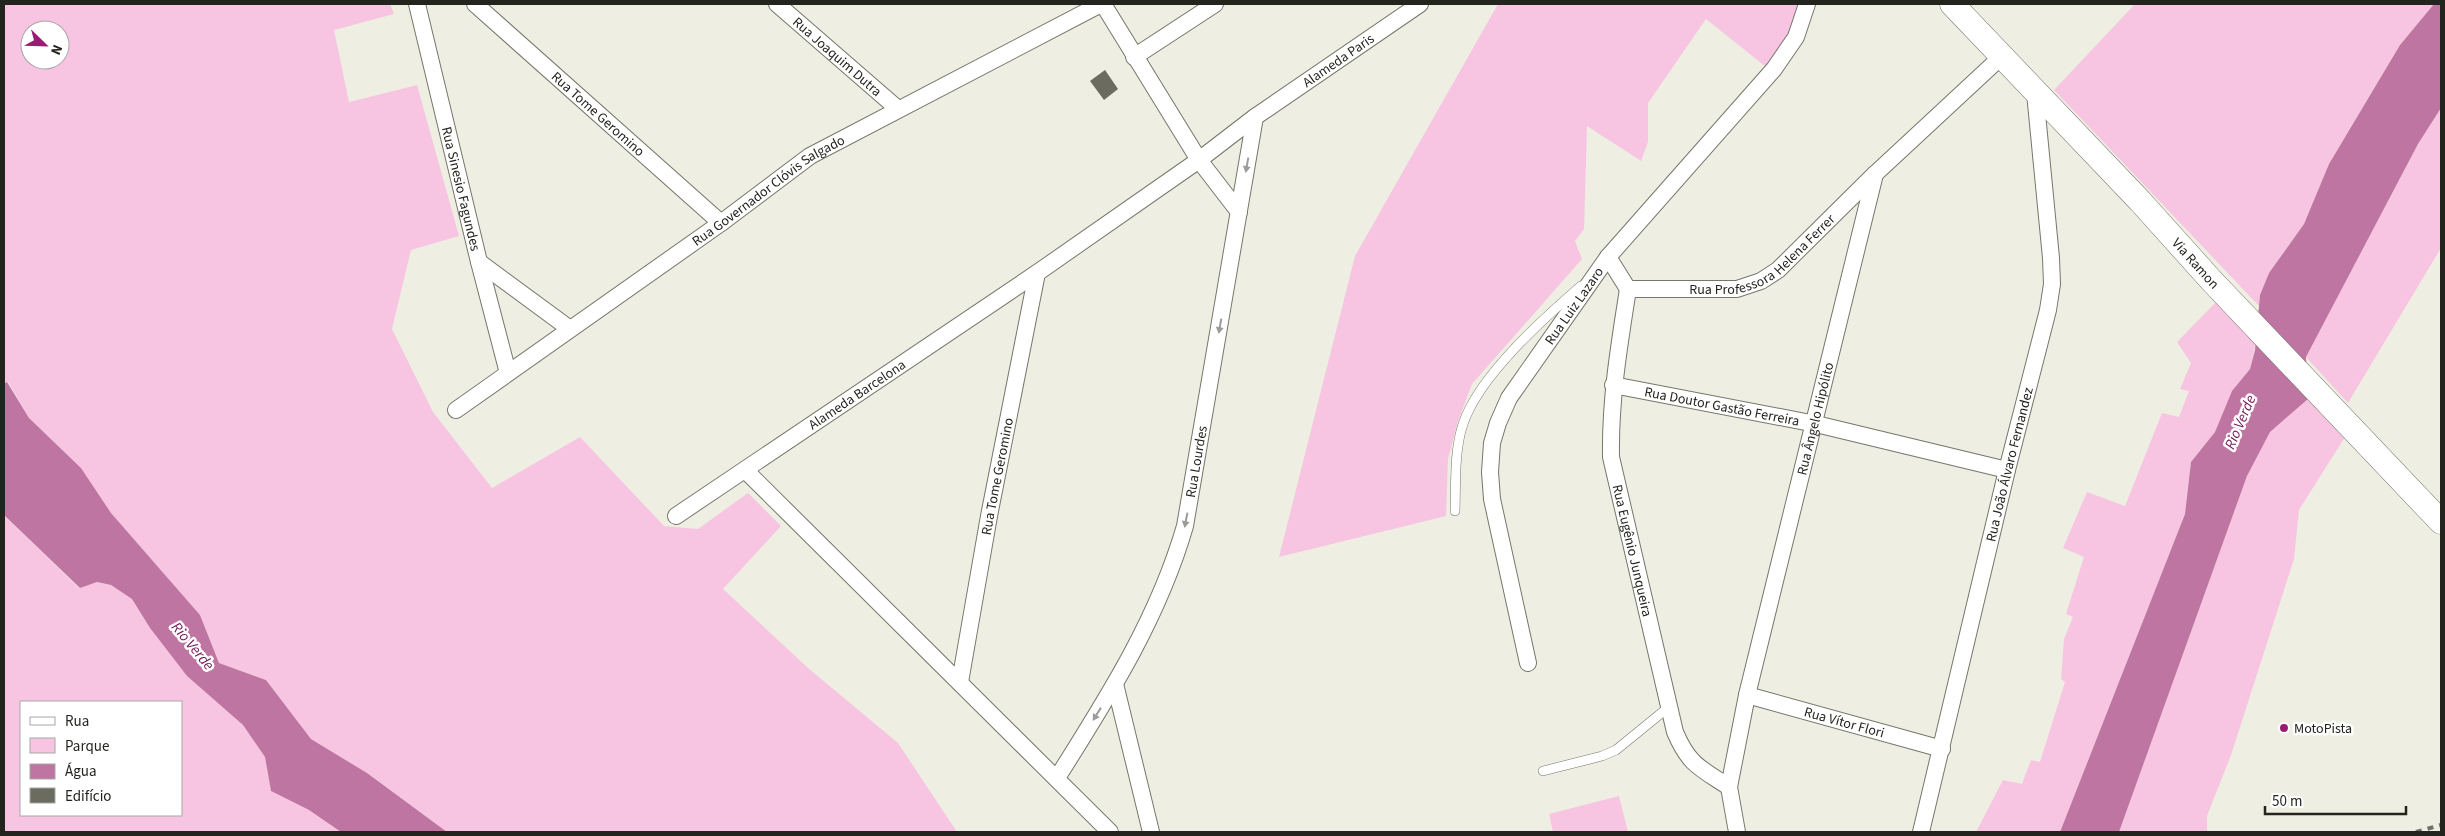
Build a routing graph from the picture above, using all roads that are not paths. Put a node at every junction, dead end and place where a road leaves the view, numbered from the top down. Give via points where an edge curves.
1 (416, 4) edge
2 (475, 4) edge
3 (777, 4) edge
4 (1102, 4) edge
5 (1215, 4) edge
6 (1420, 4) edge
7 (1807, 4) edge
8 (1952, 4) edge
9 (1134, 57) junction
10 (2001, 57) junction
11 (2035, 93) junction
12 (898, 108) junction
13 (1255, 117) junction
14 (1199, 160) junction
15 (1876, 174) junction
16 (1239, 212) junction
17 (721, 223) junction
18 (1608, 257) junction
19 (479, 262) junction
20 (1037, 273) junction
21 (1592, 276) junction
22 (1628, 289) junction
23 (570, 329) junction
24 (508, 373) junction
25 (1613, 385) junction
26 (456, 410) dead end
27 (1816, 424) junction
28 (745, 470) junction
29 (2007, 470) junction
30 (1455, 511) dead end
31 (676, 516) dead end
32 (2441, 522) edge
33 (1528, 663) dead end
34 (960, 682) junction
35 (1115, 684) junction
36 (1748, 695) junction
37 (1670, 705) junction
38 (1942, 749) junction
39 (1543, 770) dead end
40 (1057, 778) junction
41 (1729, 787) junction
42 (1110, 832) edge
43 (1151, 832) edge
44 (1737, 832) edge
45 (1921, 832) edge

1 - 19 street, Rua Sinesio Fagundes
2 - 17 street, Rua Tome Geromino
3 - 12 street, Rua Joaquim Dutra
4 - 9 street
4 - 12 street, Rua Governador Clóvis Salgado
5 - 9 street
6 - 13 street, Alameda Paris
7 - 18 street, Rua Luiz Lazaro via 1796,37 1774,70
8 - 10 main road, Via Ramon
9 - 14 street
10 - 11 main road, Via Ramon
10 - 15 street
11 - 29 street, Rua João Álvaro Fernandez via 2052,284
11 - 32 main road, Via Ramon
12 - 17 street, Rua Governador Clóvis Salgado via 810,156
13 - 14 street, Alameda Paris
13 -> 16 street, Rua Lourdes
14 - 16 street
14 - 20 street, Alameda Barcelona
15 - 22 street, Rua Professora Helena Ferrer via 1778,270 1761,281 1736,289
15 - 27 street, Rua Ângelo Hipólito
16 -> 35 street, Rua Lourdes via 1185,526 1173,568
17 - 23 street, Rua Governador Clóvis Salgado
18 - 21 street, Rua Luiz Lazaro
18 - 22 street
19 - 23 street
19 - 24 street, Rua Sinesio Fagundes
20 - 28 street, Alameda Barcelona
20 - 34 street, Rua Tome Geromino
21 - 30 lane via 1536,326 1472,403 1462,425
21 - 33 street, Rua Luiz Lazaro via 1509,398 1492,443 1492,499
22 - 25 street, Rua Eugênio Junqueira
23 - 24 street, Rua Governador Clóvis Salgado
24 - 26 street, Rua Governador Clóvis Salgado
25 - 27 street, Rua Doutor Gastão Ferreira
25 - 37 street, Rua Eugênio Junqueira via 1611,458
27 - 29 street, Rua Doutor Gastão Ferreira
27 - 36 street, Rua Ângelo Hipólito
28 - 31 street, Alameda Barcelona
28 - 34 street
29 - 38 street, Rua João Álvaro Fernandez
34 - 40 street
35 -> 40 street, Rua Lourdes
35 - 43 street
36 - 38 street, Rua Vítor Flori
36 - 41 street, Rua Ângelo Hipólito
37 - 39 lane via 1616,750
37 - 41 street, Rua Eugênio Junqueira via 1675,732 1684,753 1692,763
38 - 45 street, Rua João Álvaro Fernandez
40 - 42 street
41 - 44 street, Rua Ângelo Hipólito

